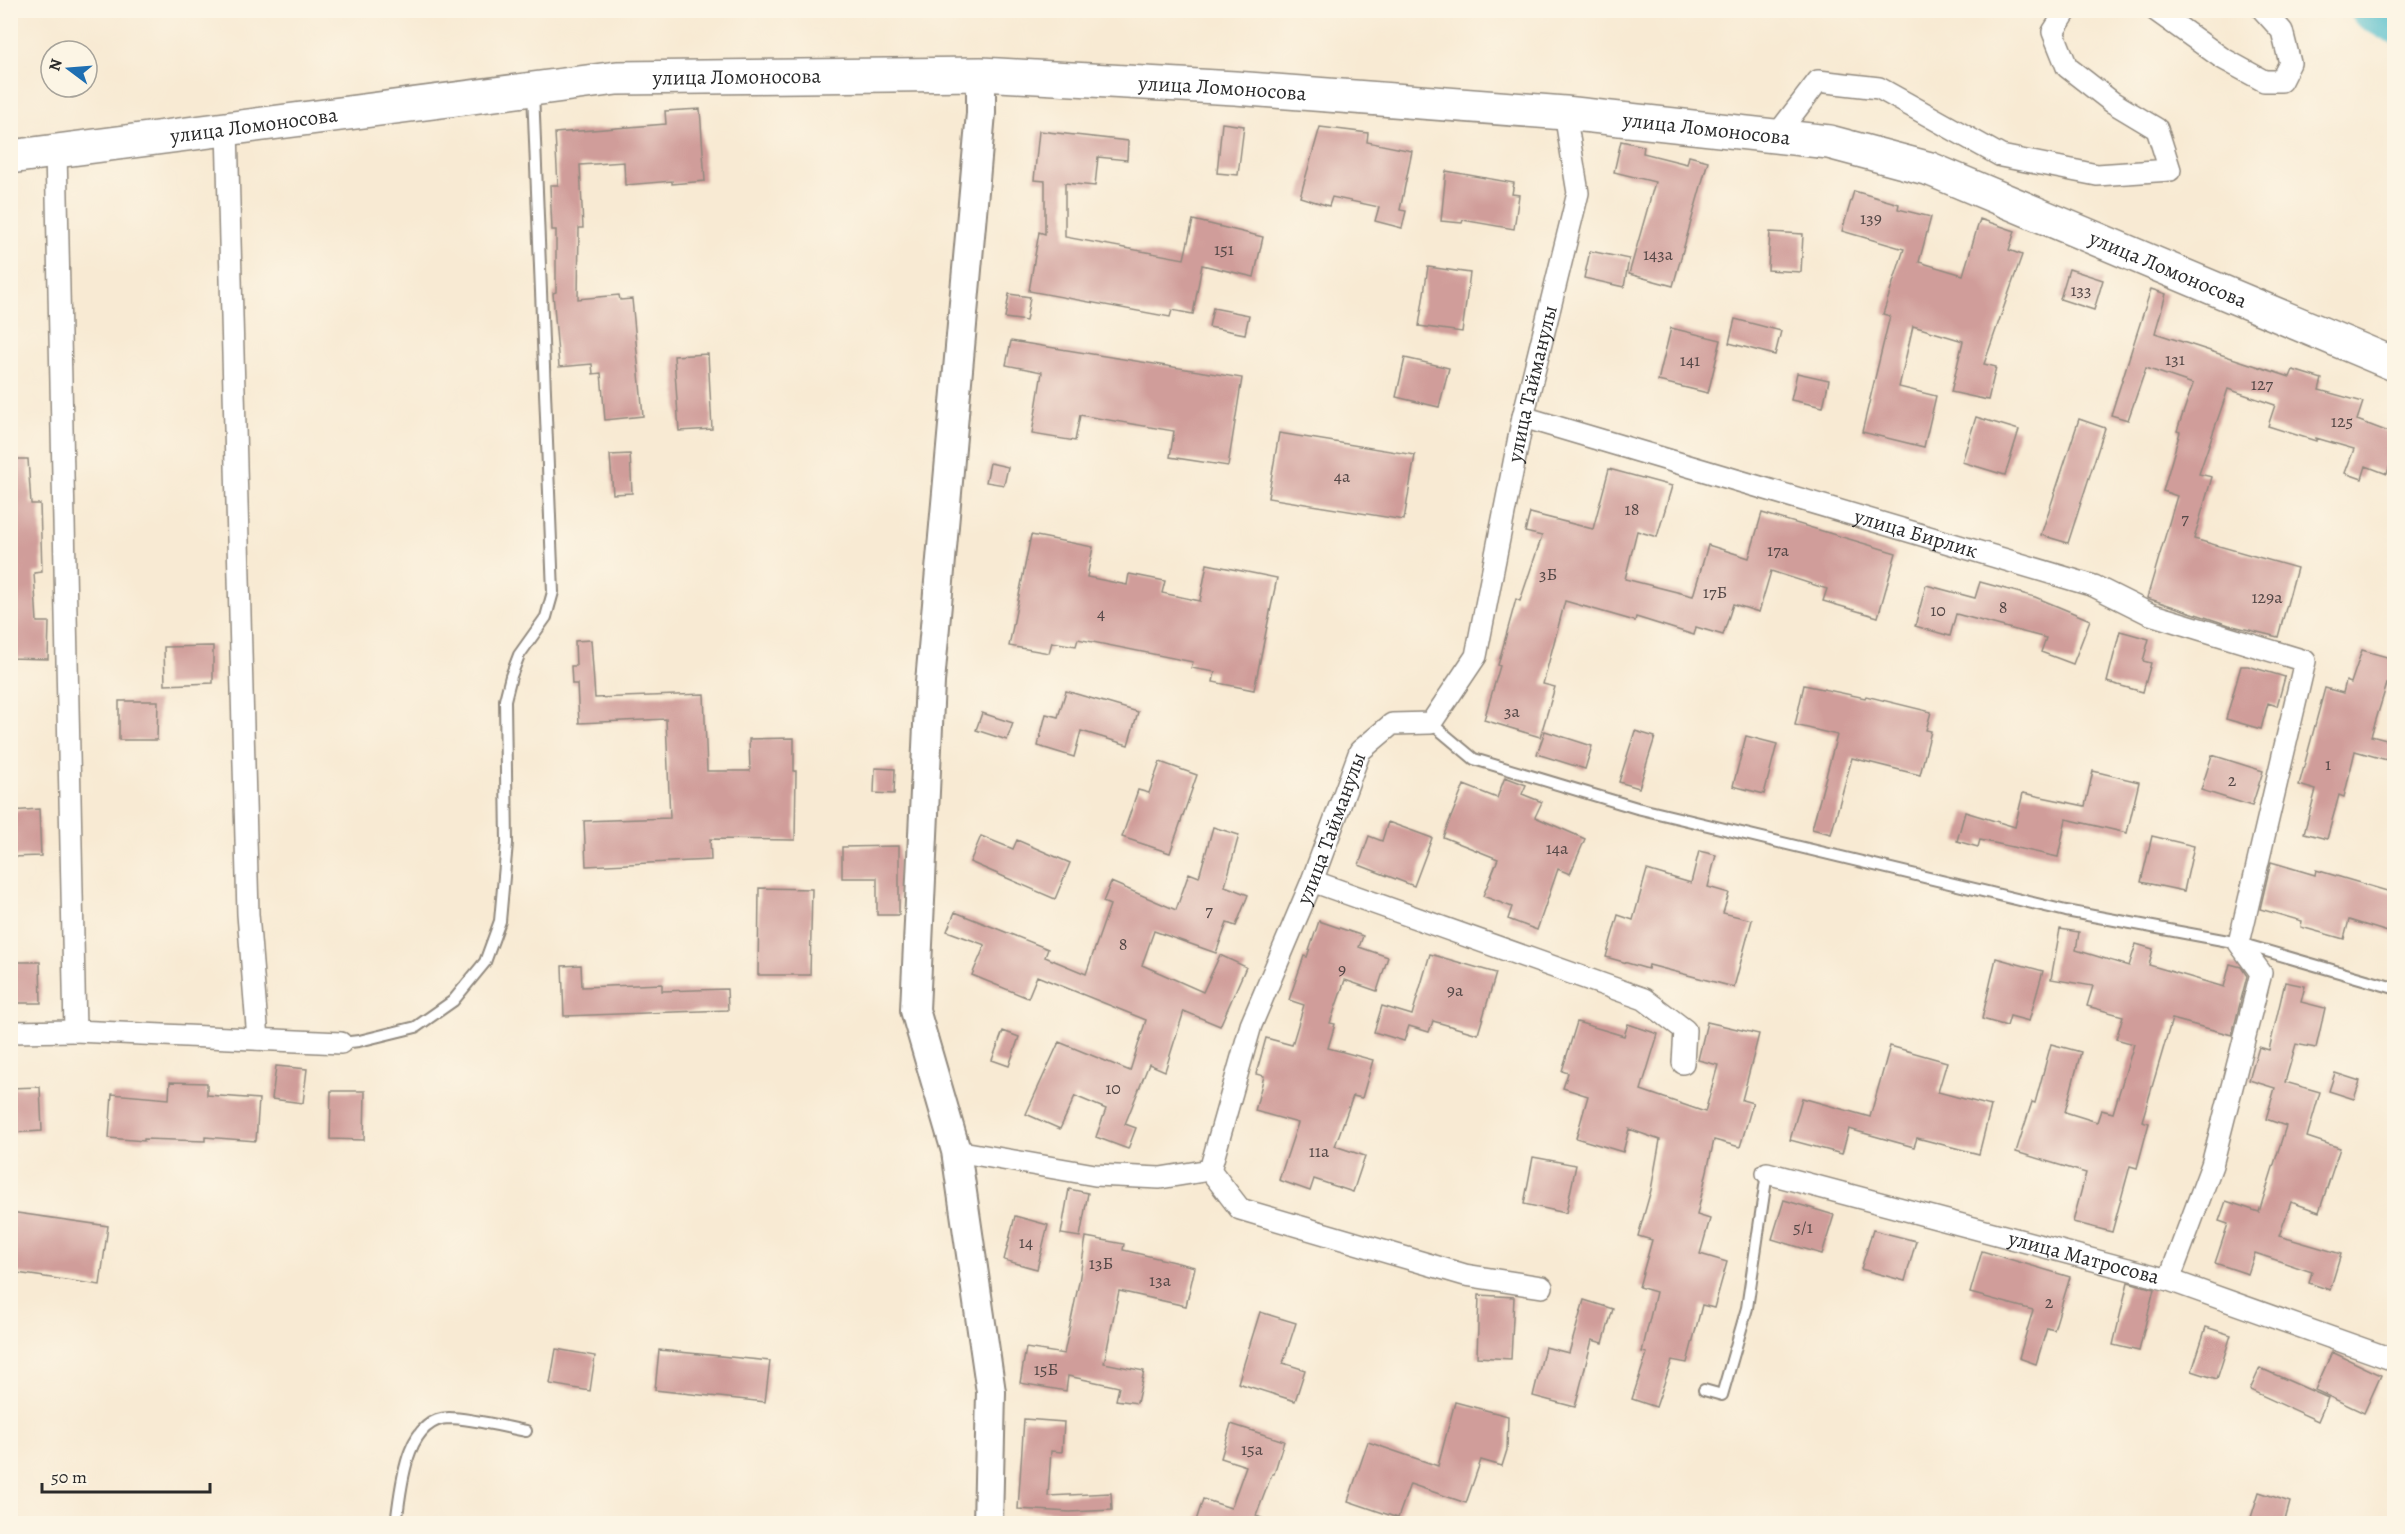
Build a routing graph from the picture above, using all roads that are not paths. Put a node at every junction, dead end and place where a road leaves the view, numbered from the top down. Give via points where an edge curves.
1 (2067, 10) edge
2 (2155, 10) edge
3 (2263, 10) edge
4 (981, 75) junction
5 (532, 89) junction
6 (1565, 112) junction
7 (227, 129) junction
8 (1776, 136) junction
9 (56, 151) junction
10 (10, 157) edge
11 (2394, 364) edge
12 (1523, 417) junction
13 (1431, 723) junction
14 (1312, 880) junction
15 (2239, 943) junction
16 (2394, 988) edge
17 (75, 1031) junction
18 (10, 1032) edge
19 (258, 1039) junction
20 (340, 1043) joint
21 (1683, 1064) dead end
22 (956, 1151) junction
23 (1210, 1170) junction
24 (1767, 1173) joint
25 (2169, 1280) junction
26 (1542, 1287) dead end
27 (2394, 1360) edge
28 (1704, 1390) dead end
29 (526, 1431) dead end
30 (396, 1524) edge
31 (988, 1524) edge

1 - 8 street via 2053,32 2067,67 2112,102 2157,129 2170,170 2097,175 2001,156 1879,88 1818,81
2 - 3 street via 2222,58 2264,81 2282,81 2289,63 2282,31
4 - 5 main road, улица Ломоносова via 617,78
4 - 6 main road, улица Ломоносова via 1235,88
4 - 22 main road via 981,113 930,682 915,1010
5 - 7 main road, улица Ломоносова
5 - 20 lane via 553,592 546,617 519,655 505,700 507,843 500,921 485,962 453,1001 416,1027
6 - 8 main road, улица Ломоносова
6 - 12 street, улица Тайманулы via 1578,193
7 - 9 main road, улица Ломоносова
7 - 19 street via 246,856
8 - 11 main road, улица Ломоносова via 1829,142 1930,169
9 - 10 main road, улица Ломоносова
9 - 17 street
12 - 13 street, улица Тайманулы via 1476,656
12 - 15 street, улица Бирлик via 2094,586 2150,614 2305,661
13 - 14 street, улица Тайманулы via 1392,724 1360,751
13 - 15 lane via 1474,759 1637,808 2067,911
14 - 21 street via 1644,999 1685,1030
14 - 23 street, улица Тайманулы via 1251,1024
15 - 16 lane
15 - 25 street via 2261,973 2212,1165
17 - 18 street
17 - 19 street
19 - 20 street
22 - 23 street via 1095,1175 1160,1178
22 - 31 main road via 991,1392
23 - 26 street via 1240,1209 1465,1275
24 - 25 street, улица Матросова
24 - 28 lane via 1747,1308 1722,1395
25 - 27 street, улица Матросова
29 - 30 lane via 447,1418 425,1426 407,1454

